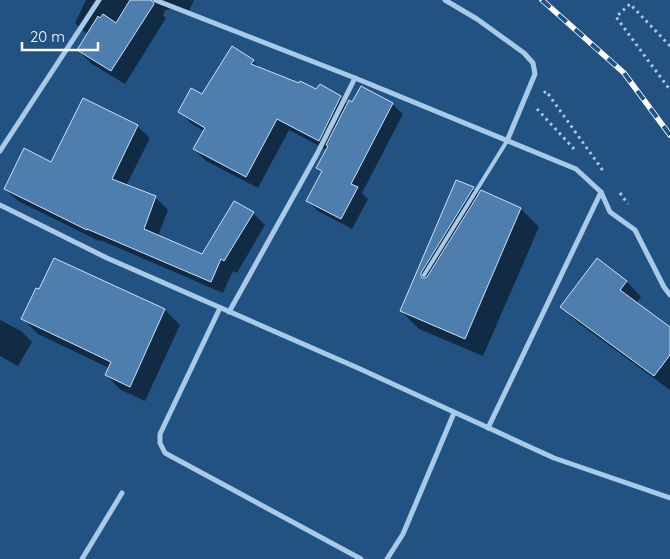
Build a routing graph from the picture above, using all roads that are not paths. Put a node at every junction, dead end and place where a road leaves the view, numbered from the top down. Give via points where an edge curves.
1 (99, 0) edge
2 (155, 0) edge
3 (445, 0) edge
4 (355, 78) junction
5 (508, 141) junction
6 (0, 151) edge
7 (601, 192) junction
8 (0, 205) edge
9 (424, 275) dead end
10 (670, 295) edge
11 (220, 308) junction
12 (229, 312) junction
13 (454, 413) junction
14 (488, 428) junction
15 (122, 493) dead end
16 (670, 498) edge
17 (82, 559) edge
18 (361, 559) edge
19 (387, 559) edge

1 - 6 street
2 - 4 street
3 - 5 street via 477,19 533,63 536,74
4 - 5 street
4 - 12 street via 317,154
5 - 7 street via 576,169
5 - 9 lane
7 - 10 street via 610,212 635,230
7 - 14 street
8 - 11 street via 107,258
11 - 12 street
11 - 18 street via 160,434 164,452
12 - 13 street
13 - 14 street
13 - 19 street via 403,534
14 - 16 street via 554,458
15 - 17 street

